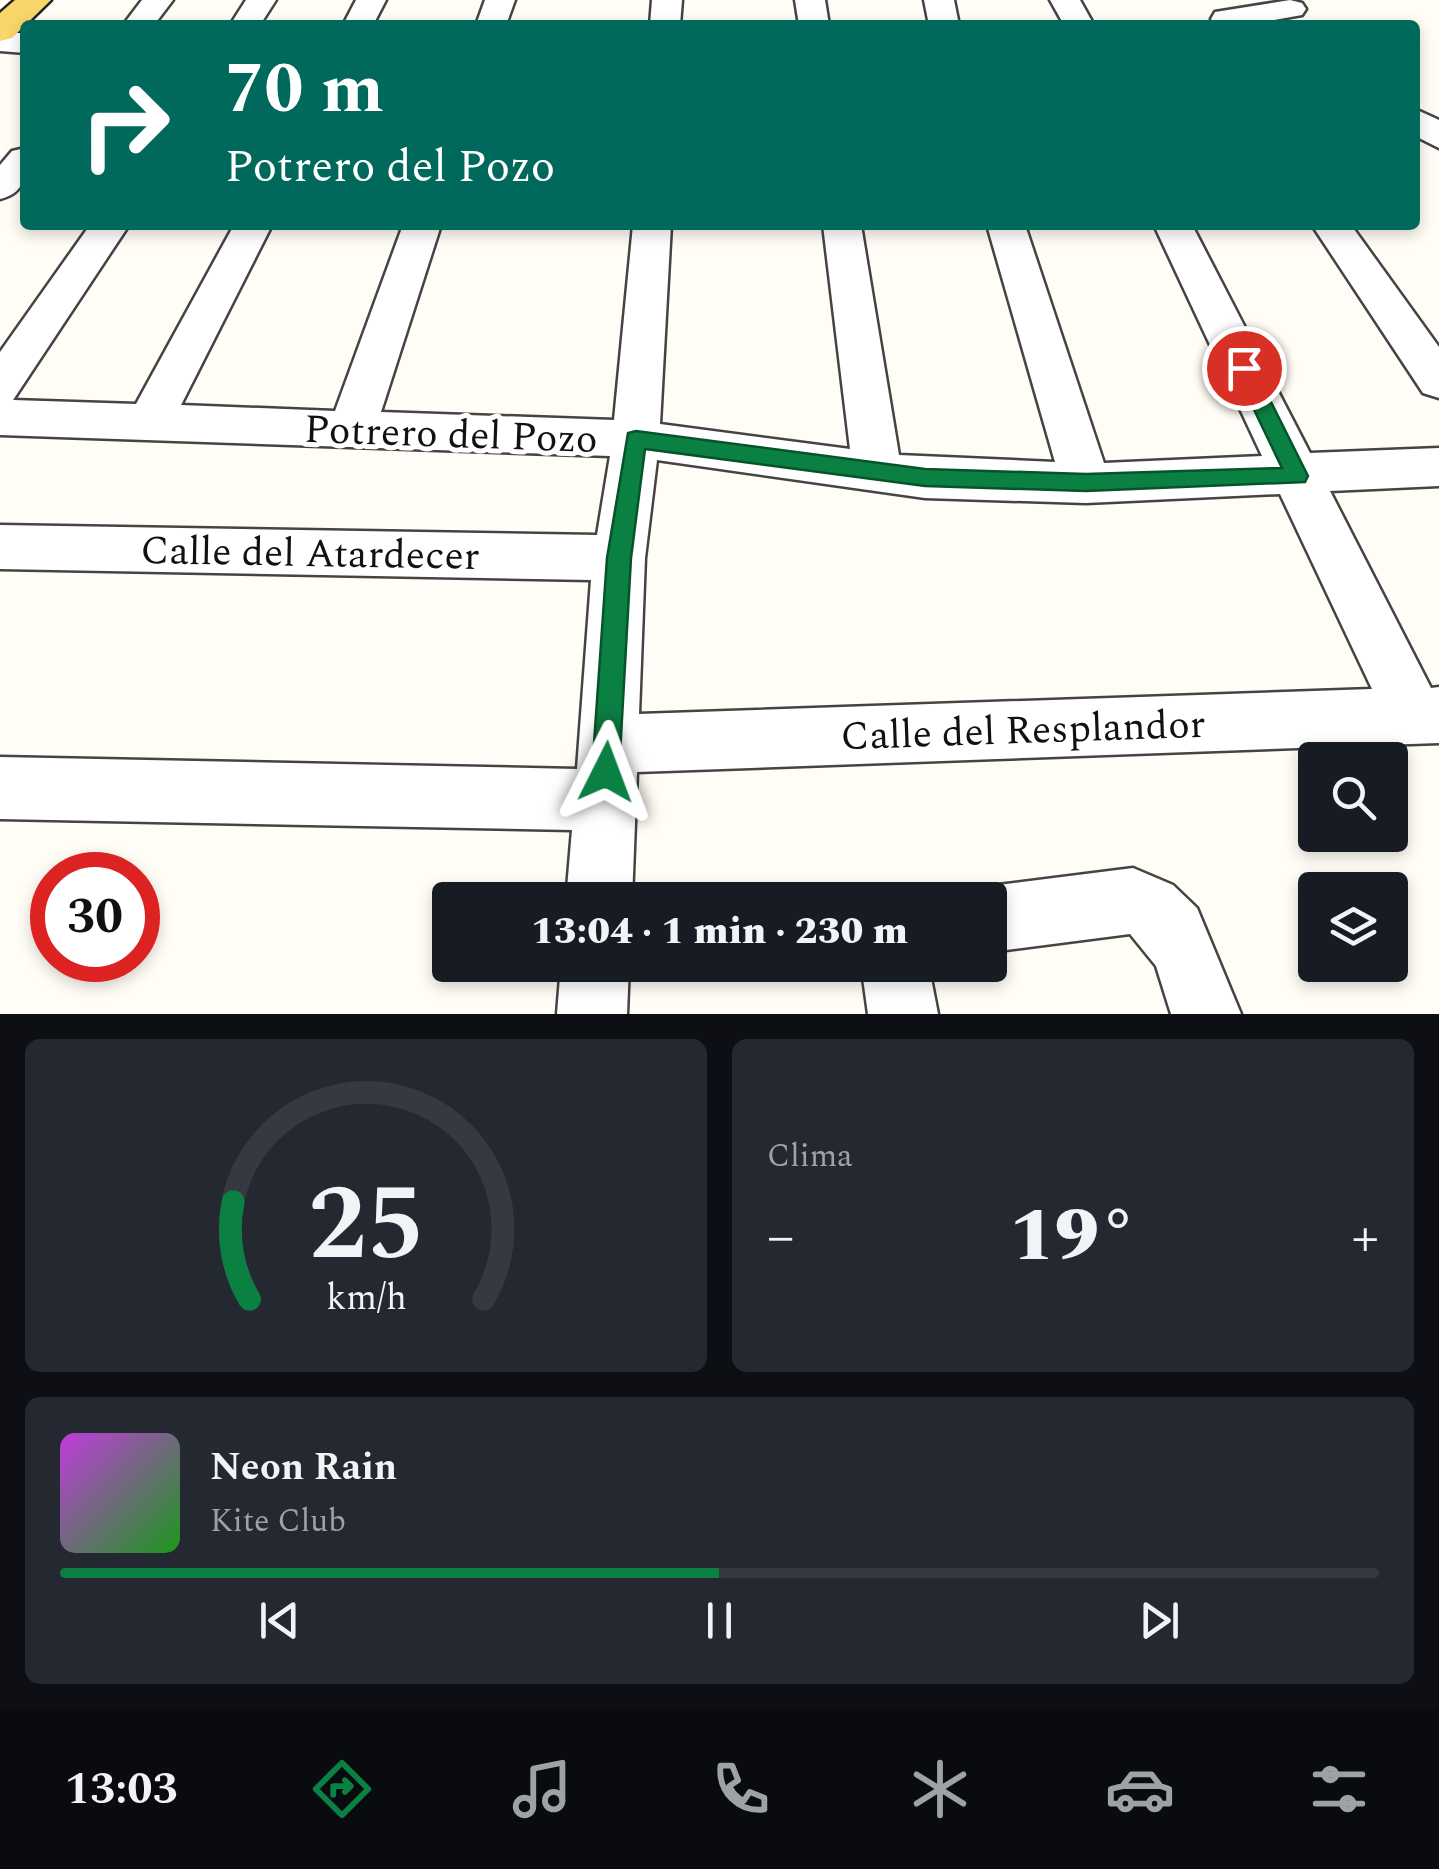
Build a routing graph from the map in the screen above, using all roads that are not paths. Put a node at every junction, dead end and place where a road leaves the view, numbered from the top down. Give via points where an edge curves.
1 (35, 0) edge
2 (158, 0) edge
3 (1297, 11) edge
4 (1218, 15) edge
5 (142, 20) edge
6 (0, 31) edge
7 (1423, 102) edge
8 (1439, 137) edge
9 (20, 165) edge
10 (0, 188) edge
11 (107, 230) edge
12 (250, 230) edge
13 (420, 230) edge
14 (652, 230) edge
15 (843, 230) edge
16 (1008, 230) edge
17 (1175, 230) edge
18 (1334, 230) edge
19 (1439, 381) edge
20 (0, 387) edge
21 (0, 417) edge
22 (149, 422) junction
23 (352, 430) junction
24 (636, 439) junction
25 (1439, 467) edge
26 (877, 470) junction
27 (1297, 476) junction
28 (1086, 482) junction
29 (0, 547) edge
30 (619, 558) junction
31 (1426, 716) edge
32 (606, 772) junction
33 (0, 788) edge
34 (600, 882) edge
35 (1007, 917) edge
36 (594, 982) edge
37 (592, 1014) edge
38 (1206, 1014) edge

1 - 6 main road
2 - 5 street
3 - 4 street
7 - 8 street
9 - 10 street
11 - 20 street
12 - 22 street
13 - 23 street
14 - 24 street
15 - 26 street
16 - 28 street
17 - 27 street
18 - 19 street
21 - 22 street, Potrero del Pozo
22 - 23 street, Potrero del Pozo
23 - 24 street, Potrero del Pozo
24 - 26 street, Potrero del Pozo
24 - 30 street
25 - 27 street, Potrero del Pozo
26 - 28 street, Potrero del Pozo via 925,478
27 - 28 street, Potrero del Pozo
27 - 31 street
29 - 30 street, Calle del Atardecer
30 - 32 street
31 - 32 street, Calle del Resplandor
32 - 33 street, Calle del Resplandor
32 - 34 street
35 - 38 street via 1133,901 1149,906 1176,928
36 - 37 street

